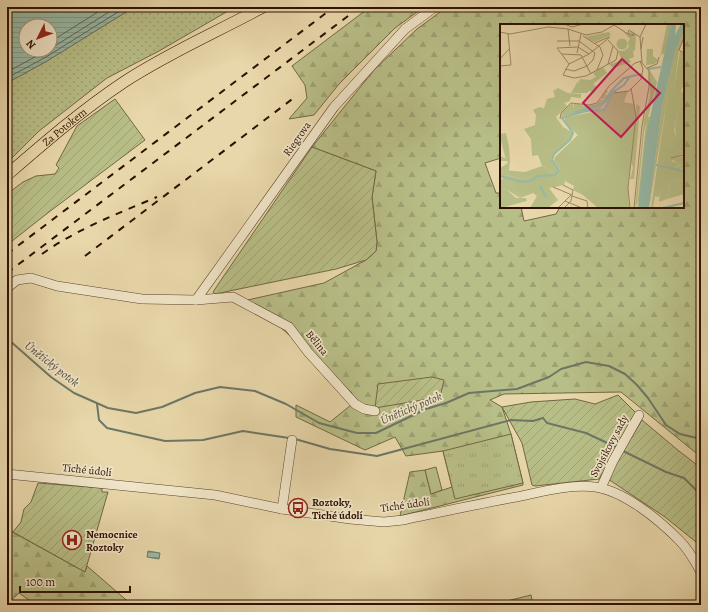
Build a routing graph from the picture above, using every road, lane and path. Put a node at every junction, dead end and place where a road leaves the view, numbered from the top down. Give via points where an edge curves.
1 (263, 7) edge
2 (435, 7) edge
3 (7, 176) edge
4 (7, 288) edge
5 (196, 300) junction
6 (375, 411) dead end
7 (639, 414) dead end
8 (292, 440) dead end
9 (7, 474) edge
10 (601, 488) junction
11 (282, 509) junction
12 (701, 572) edge

1 - 3 main road, Za Potokem via 125,81 74,118
2 - 5 street, Riegrova via 404,29 334,107
4 - 5 street via 17,280 31,278 57,286 142,298
5 - 6 street, Bělina via 233,297 289,327 355,404
7 - 10 street, Svojsíkovy sady
8 - 11 street
9 - 11 street, Tiché údolí via 215,494
10 - 11 street, Tiché údolí via 581,486 554,489 384,522
10 - 12 street, Tiché údolí via 642,508 680,540

